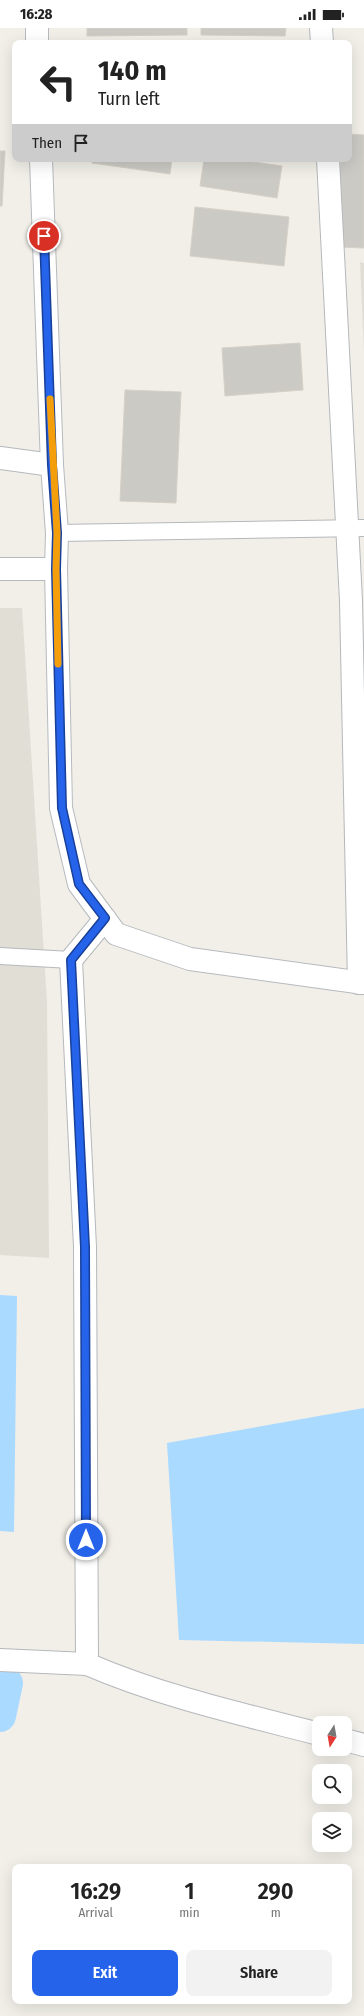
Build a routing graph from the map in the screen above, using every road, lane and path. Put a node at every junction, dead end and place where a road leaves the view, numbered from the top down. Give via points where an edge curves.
1 (37, 28) edge
2 (321, 28) edge
3 (37, 40) edge
4 (322, 40) edge
5 (41, 162) edge
6 (328, 162) edge
7 (0, 458) edge
8 (52, 465) junction
9 (356, 528) edge
10 (57, 533) junction
11 (0, 569) edge
12 (56, 569) junction
13 (105, 918) junction
14 (0, 956) edge
15 (71, 960) junction
16 (362, 983) edge
17 (0, 1660) edge
18 (87, 1664) junction
19 (312, 1732) edge
20 (352, 1742) edge
21 (364, 1745) edge

1 - 3 street
2 - 4 street
5 - 8 street
6 - 9 street
7 - 8 street
8 - 10 street
9 - 10 lane
9 - 16 street via 351,601
10 - 12 street
11 - 12 street
12 - 13 street via 62,808 79,884
13 - 15 street
13 - 16 street via 116,934 190,959
14 - 15 lane
15 - 18 street via 85,1247
17 - 18 street
18 - 19 street via 122,1679 208,1706
20 - 21 street

